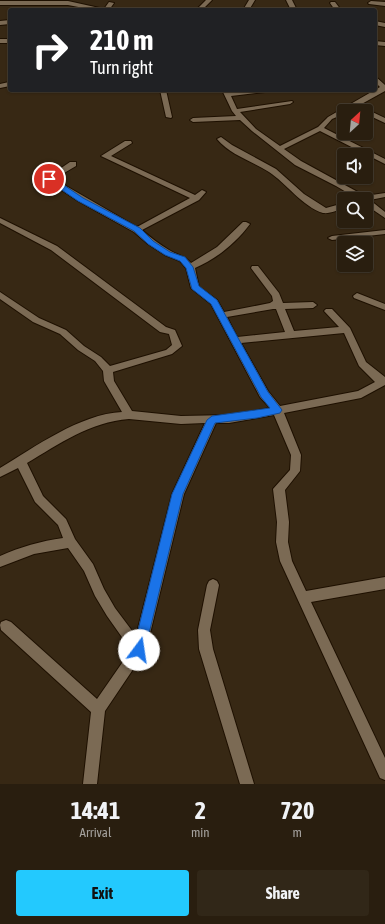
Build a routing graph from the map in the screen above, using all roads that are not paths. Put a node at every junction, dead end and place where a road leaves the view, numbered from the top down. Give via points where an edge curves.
1 (209, 0) edge
2 (71, 2) edge
3 (111, 2) dead end
4 (372, 2) edge
5 (0, 3) edge
6 (333, 3) dead end
7 (385, 4) edge
8 (94, 8) edge
9 (107, 8) edge
10 (201, 8) edge
11 (337, 8) edge
12 (377, 80) edge
13 (385, 88) edge
14 (163, 92) edge
15 (226, 92) edge
16 (290, 102) dead end
17 (358, 104) edge
18 (235, 111) junction
19 (337, 114) edge
20 (373, 115) edge
21 (169, 117) dead end
22 (240, 118) junction
23 (193, 120) dead end
24 (385, 121) edge
25 (320, 128) junction
26 (221, 139) dead end
27 (128, 143) dead end
28 (280, 149) junction
29 (385, 162) edge
30 (73, 164) dead end
31 (352, 192) edge
32 (385, 195) edge
33 (373, 197) edge
34 (373, 206) edge
35 (337, 207) edge
36 (385, 216) edge
37 (0, 220) edge
38 (246, 224) dead end
39 (137, 230) junction
40 (385, 232) edge
41 (332, 238) dead end
42 (190, 267) junction
43 (255, 268) dead end
44 (0, 295) edge
45 (357, 296) dead end
46 (277, 304) junction
47 (313, 305) dead end
48 (385, 307) edge
49 (329, 311) dead end
50 (222, 315) junction
51 (347, 330) junction
52 (291, 335) junction
53 (235, 340) junction
54 (108, 370) junction
55 (383, 381) edge
56 (277, 410) junction
57 (129, 415) junction
58 (212, 420) junction
59 (20, 460) junction
60 (0, 472) edge
61 (71, 542) junction
62 (0, 562) edge
63 (385, 583) edge
64 (213, 585) dead end
65 (302, 598) junction
66 (6, 626) dead end
67 (139, 650) junction
68 (98, 709) junction
69 (385, 773) edge
70 (90, 784) edge
71 (247, 784) edge

1 - 10 street
2 - 5 street
2 - 8 street
3 - 9 street
4 - 7 street
6 - 11 street
12 - 13 street
13 - 17 street
14 - 21 street
15 - 18 street
16 - 18 street
18 - 22 street
19 - 25 street
20 - 24 street
22 - 23 street
22 - 28 street
25 - 28 street
25 - 29 street
26 - 35 street via 229,147 272,171 301,196 323,210
27 - 39 street via 105,156 199,195
28 - 31 street via 291,159
30 - 39 street via 49,179 86,203
32 - 33 street
34 - 36 street
37 - 54 street via 54,248 163,330 172,332 177,346 169,352
38 - 42 street via 215,254
39 - 42 street via 156,246 183,259
40 - 41 street
42 - 50 street via 195,288 214,302
43 - 46 street via 276,296
44 - 54 street via 36,320 63,332 81,348 98,358
45 - 48 street
46 - 47 street
46 - 50 street
46 - 52 street
49 - 51 street
50 - 53 street
51 - 52 street
51 - 55 street via 362,364
52 - 53 street
53 - 56 street via 264,394
54 - 57 street via 109,381
55 - 56 street via 361,394
56 - 58 street
56 - 65 street via 296,455 295,471 279,489 283,522 282,542 286,561
57 - 58 street
57 - 59 street via 114,416 72,431
58 - 67 street via 178,494
59 - 60 street
59 - 61 street via 39,499 62,522
61 - 62 street via 35,547
61 - 67 street via 89,568 110,612
63 - 65 street
64 - 71 street via 204,630 206,650
65 - 69 street
66 - 68 street
67 - 68 street
68 - 70 street

